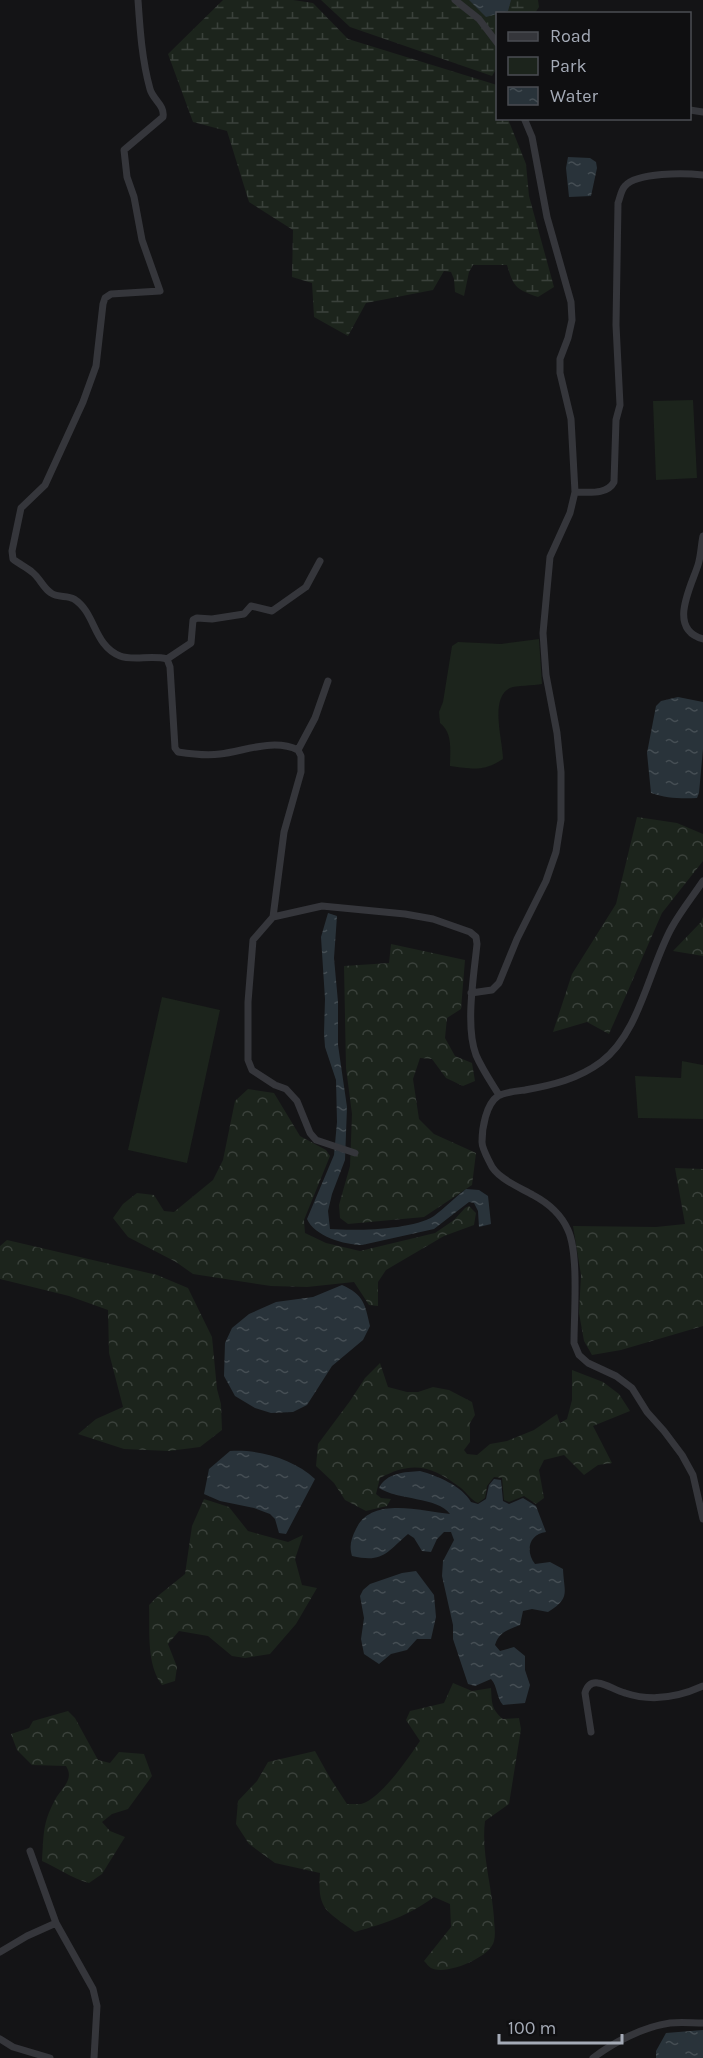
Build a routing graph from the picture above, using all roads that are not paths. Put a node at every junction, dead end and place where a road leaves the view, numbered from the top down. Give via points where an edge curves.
1 (138, 0) edge
2 (455, 0) edge
3 (496, 41) edge
4 (525, 120) edge
5 (703, 175) edge
6 (575, 492) junction
7 (703, 536) edge
8 (320, 561) dead end
9 (703, 639) edge
10 (167, 659) junction
11 (328, 681) dead end
12 (298, 750) junction
13 (703, 881) edge
14 (273, 917) junction
15 (471, 993) junction
16 (499, 1095) junction
17 (355, 1154) dead end
18 (703, 1519) edge
19 (703, 1686) edge
20 (591, 1732) dead end
21 (30, 1851) dead end
22 (56, 1923) junction
23 (0, 1952) edge
24 (703, 2023) edge
25 (0, 2039) edge
26 (50, 2058) edge
27 (94, 2058) edge
28 (593, 2058) edge

1 - 10 street via 151,91 164,112 124,150 142,240 160,291 111,294 105,298 96,366 83,402 45,484 21,508 12,551 13,559 34,573 48,591 74,599 109,650 123,657
2 - 3 street via 479,19
4 - 6 street via 532,137 546,217 571,302 572,321 560,359 560,373 571,419
5 - 6 street via 635,178 623,187 618,203 616,325 620,405 615,477 612,486 604,491
6 - 15 street via 550,557 543,633 561,772 556,852 499,983 492,990
7 - 9 street via 684,606 688,631
8 - 10 street via 306,587 272,611 251,606 244,614 193,620 191,643
10 - 12 street via 178,752 220,754 271,745 289,745
11 - 12 street
12 - 14 street via 301,772 284,832
13 - 16 street via 672,927 622,1042 581,1075
14 - 15 street via 337,907 433,919 470,932 477,944
14 - 17 street via 253,940 248,1060 252,1070 286,1089 297,1101 316,1140
15 - 16 street via 472,1042
16 - 18 street via 486,1115 482,1143 491,1166 509,1182 548,1203 568,1231 573,1252 574,1343 579,1355 632,1388 693,1475
19 - 20 street via 662,1698 591,1684 585,1693
21 - 22 street
22 - 23 street
22 - 27 street via 93,1989 97,2006
24 - 28 street via 669,2023 640,2031
25 - 26 street via 13,2048

